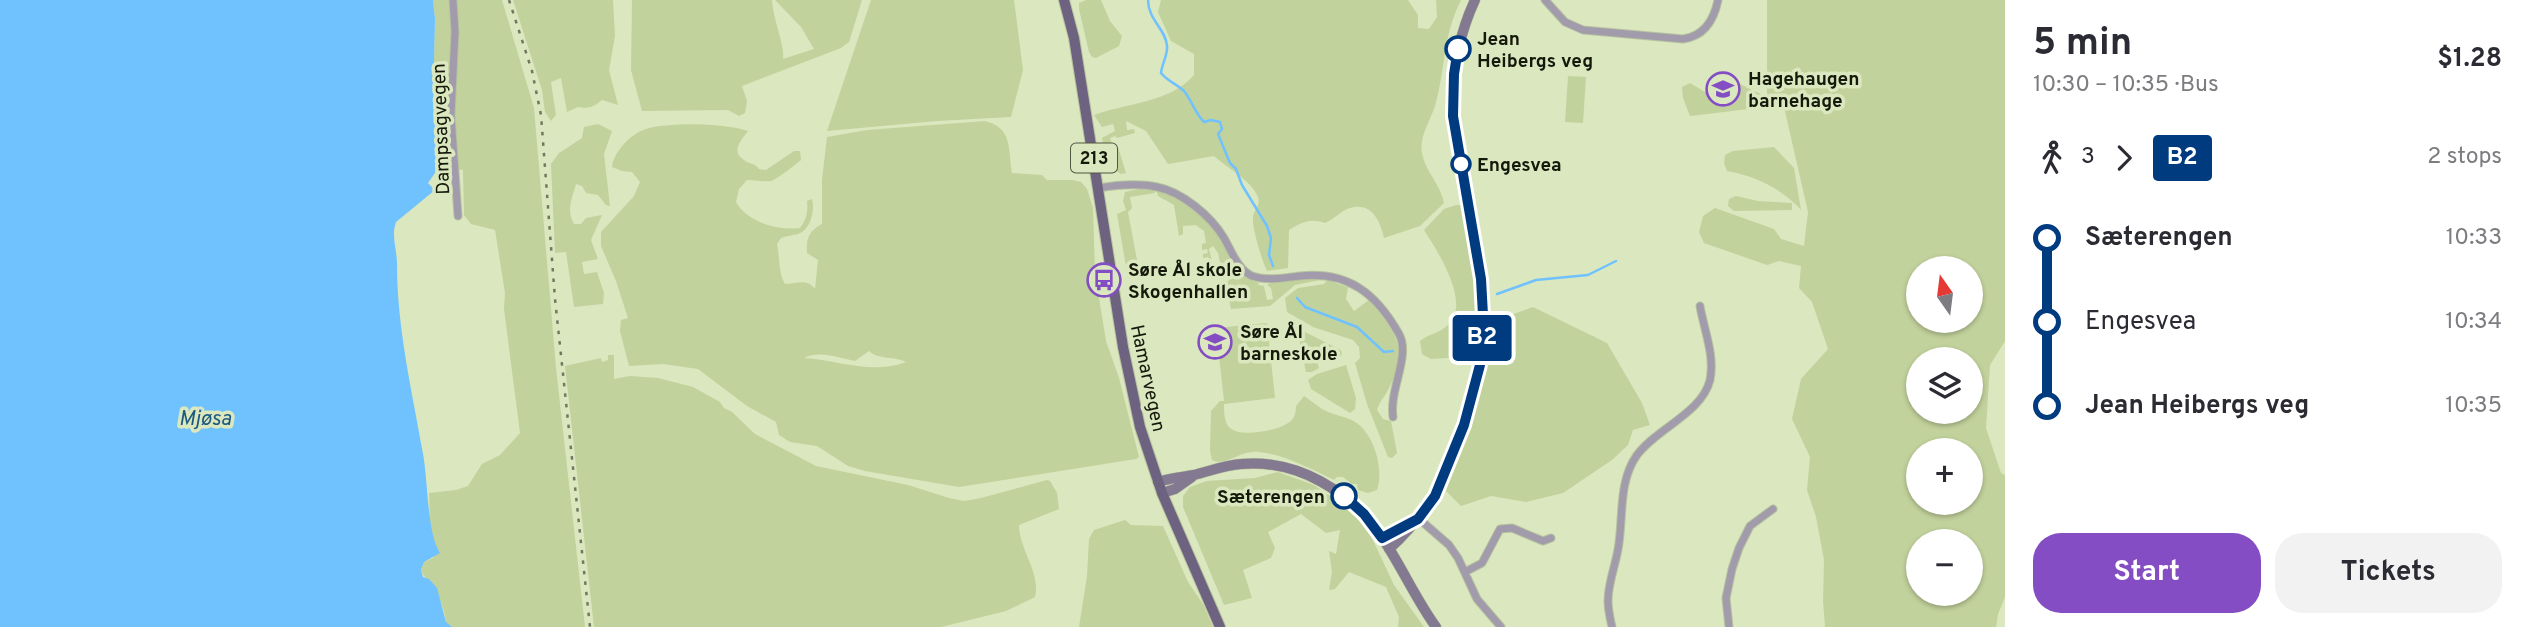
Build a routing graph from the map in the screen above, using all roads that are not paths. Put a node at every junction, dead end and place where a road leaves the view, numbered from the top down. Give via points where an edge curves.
1 (453, 0) edge
2 (1064, 0) edge
3 (1475, 0) edge
4 (1545, 0) edge
5 (1718, 0) edge
6 (1098, 188) junction
7 (458, 216) dead end
8 (1700, 306) dead end
9 (1393, 417) dead end
10 (1160, 488) junction
11 (1773, 509) dead end
12 (1418, 519) junction
13 (1382, 538) junction
14 (1551, 538) dead end
15 (1389, 549) junction
16 (1465, 572) junction
17 (1220, 627) edge
18 (1436, 627) edge
19 (1501, 627) edge
20 (1612, 627) edge
21 (1729, 627) edge

1 - 7 street, Dampsagvegen via 451,115
2 - 6 main road, Hamarvegen / 213
3 - 12 street via 1458,49 1453,93 1454,128 1481,279 1480,365 1453,455 1435,496
4 - 5 street via 1566,22 1583,30 1683,39 1706,28
6 - 9 street via 1147,185 1177,195 1214,224 1250,275 1324,275 1366,290 1402,343 1392,394
6 - 10 main road, Hamarvegen / 213 via 1133,397
8 - 20 street via 1710,349 1710,380 1695,406 1649,441 1629,472 1608,597
10 - 13 street via 1223,467 1264,463 1328,485 1364,514
10 - 17 main road, Hamarvegen / 213
11 - 21 street via 1750,526 1739,548 1726,598
12 - 13 street
12 - 15 street
12 - 16 street via 1449,545
13 - 15 street
14 - 16 street via 1543,541 1511,528 1500,529 1482,563
15 - 18 street
16 - 19 street via 1477,599

